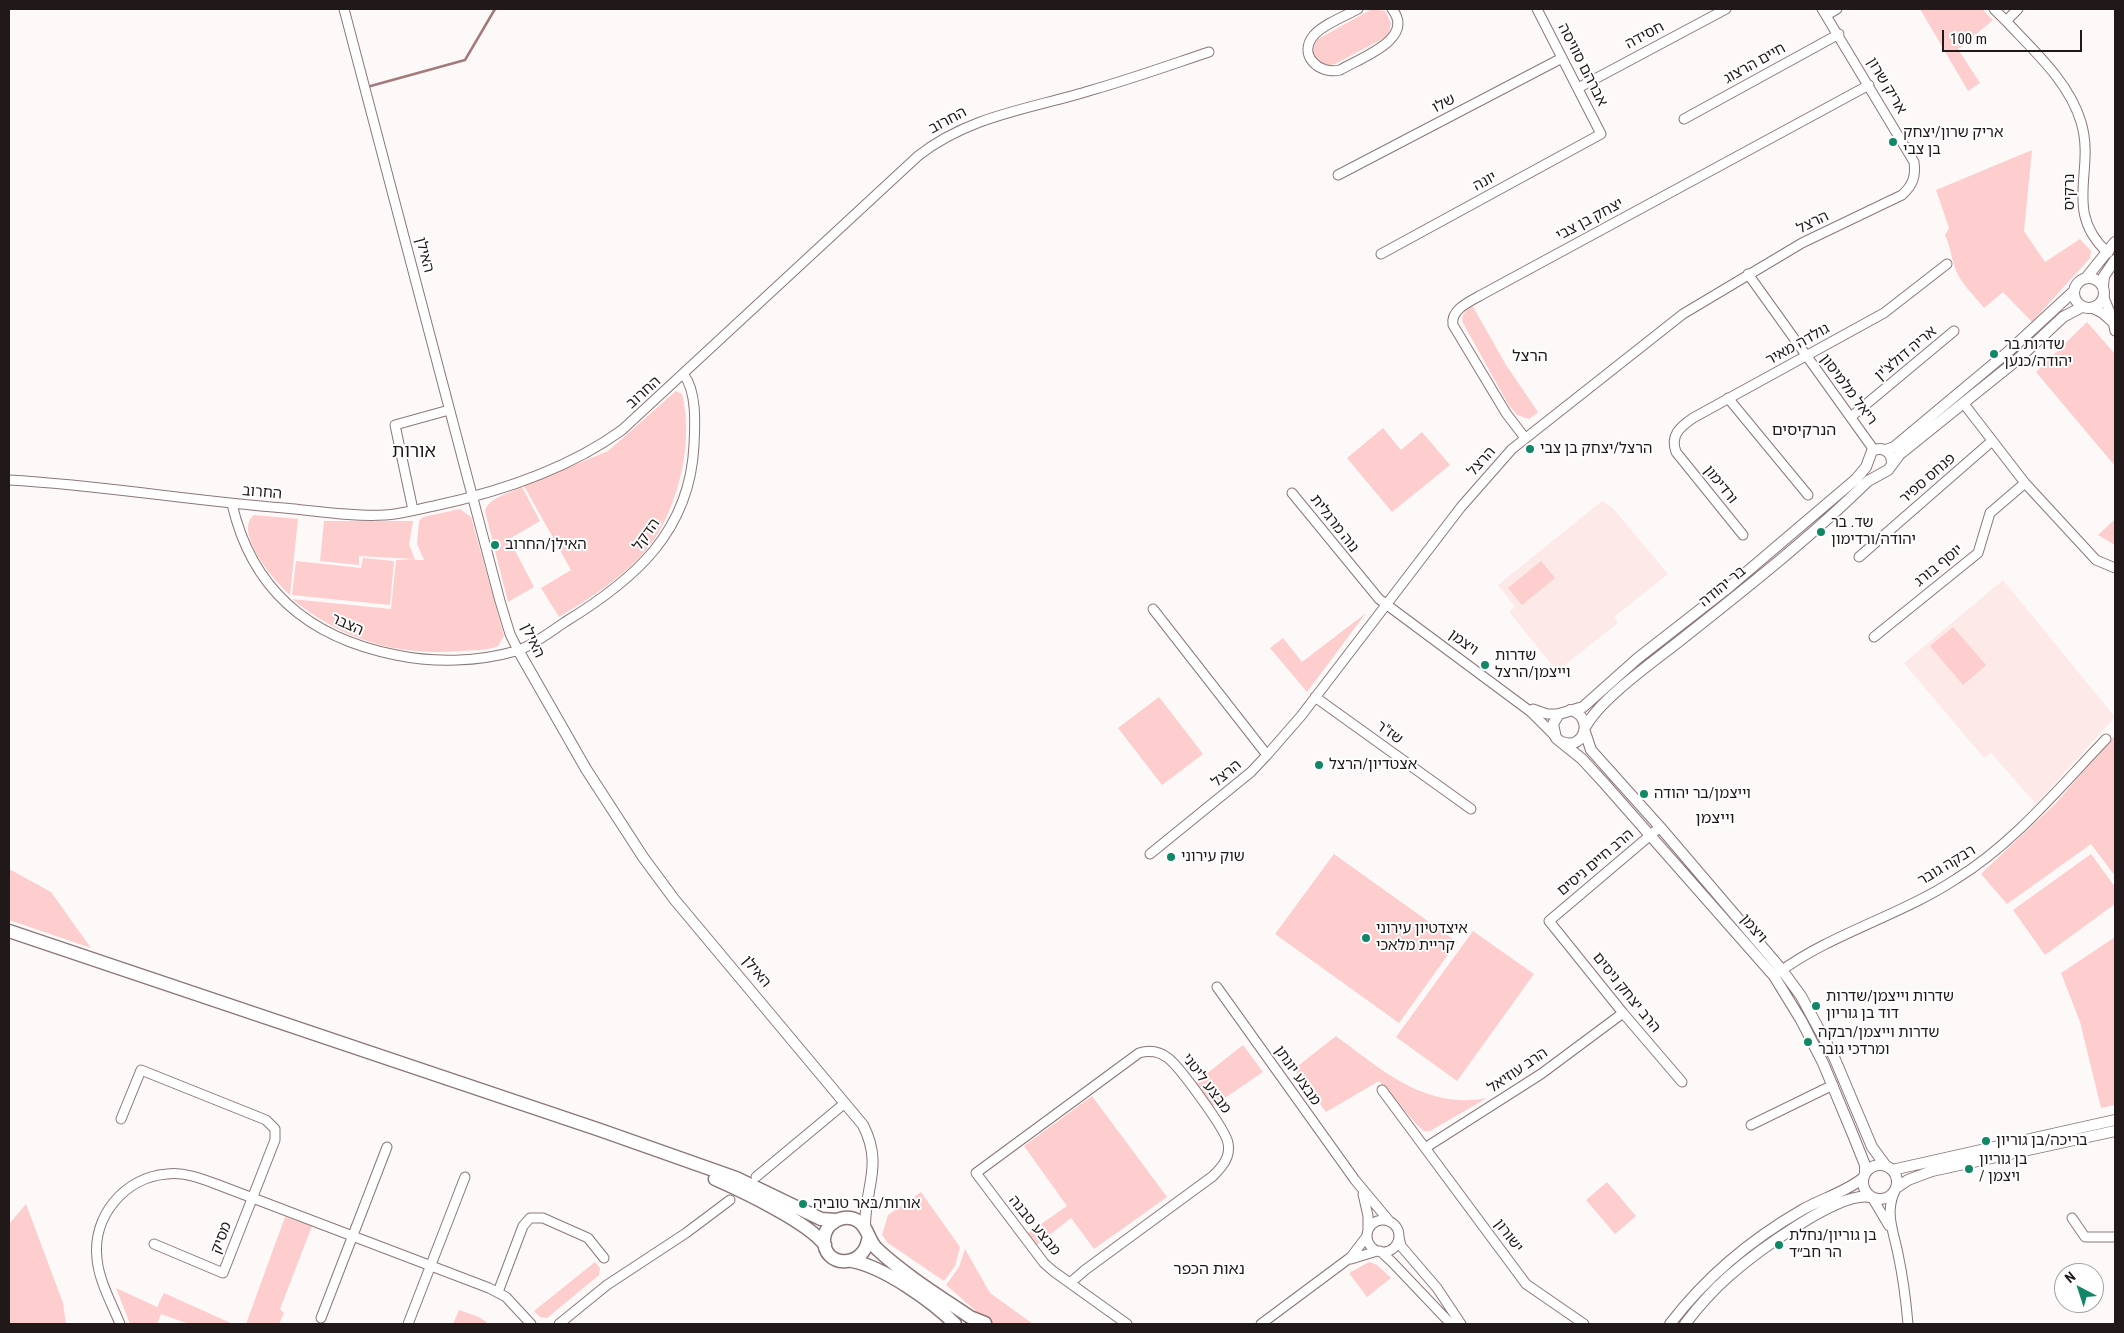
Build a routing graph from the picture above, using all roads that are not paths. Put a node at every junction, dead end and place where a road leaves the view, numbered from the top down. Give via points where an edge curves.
1 (344, 9) edge
2 (1358, 9) edge
3 (1537, 9) edge
4 (1726, 9) edge
5 (1837, 9) edge
6 (1994, 9) edge
7 (2018, 9) edge
8 (1397, 10) edge
9 (1824, 12) edge
10 (2006, 21) junction
11 (1839, 34) junction
12 (1209, 52) dead end
13 (1562, 58) junction
14 (1869, 85) junction
15 (1578, 88) junction
16 (1684, 119) dead end
17 (1602, 134) joint
18 (1338, 175) dead end
19 (1914, 181) joint
20 (2115, 242) edge
21 (1381, 254) dead end
22 (2111, 256) edge
23 (1947, 264) dead end
24 (1748, 274) junction
25 (2086, 278) junction
26 (2103, 286) junction
27 (2074, 291) junction
28 (2104, 298) junction
29 (2087, 308) junction
30 (2114, 328) edge
31 (1954, 331) dead end
32 (1806, 357) junction
33 (684, 375) junction
34 (1728, 398) junction
35 (1964, 404) junction
36 (449, 410) junction
37 (1852, 416) junction
38 (1525, 438) junction
39 (1992, 441) junction
40 (1874, 450) junction
41 (1886, 450) junction
42 (1676, 452) joint
43 (1867, 463) junction
44 (1892, 463) junction
45 (1880, 473) junction
46 (9, 480) edge
47 (2025, 483) junction
48 (1292, 493) dead end
49 (1808, 495) dead end
50 (473, 498) junction
51 (232, 504) junction
52 (413, 510) junction
53 (1743, 536) dead end
54 (1859, 557) dead end
55 (2115, 568) edge
56 (1384, 604) junction
57 (1153, 609) dead end
58 (1874, 638) dead end
59 (518, 650) junction
60 (1315, 697) junction
61 (1524, 706) junction
62 (1570, 710) junction
63 (1558, 714) junction
64 (1586, 729) junction
65 (2106, 739) dead end
66 (1558, 740) junction
67 (1267, 755) junction
68 (1471, 809) dead end
69 (1660, 827) junction
70 (1651, 835) junction
71 (1150, 854) dead end
72 (1550, 921) joint
73 (9, 931) edge
74 (1778, 973) junction
75 (1217, 987) dead end
76 (1623, 1012) junction
77 (1682, 1082) dead end
78 (1833, 1085) junction
79 (1382, 1090) dead end
80 (845, 1103) junction
81 (121, 1119) dead end
82 (2115, 1120) edge
83 (1751, 1125) dead end
84 (600, 1130) junction
85 (2115, 1131) edge
86 (387, 1147) dead end
87 (1425, 1148) junction
88 (1889, 1168) junction
89 (976, 1173) joint
90 (1864, 1176) junction
91 (465, 1177) dead end
92 (756, 1177) dead end
93 (1355, 1180) junction
94 (1895, 1190) junction
95 (868, 1194) junction
96 (252, 1198) junction
97 (1872, 1198) junction
98 (730, 1200) dead end
99 (2072, 1218) dead end
100 (841, 1219) junction
101 (1390, 1222) junction
102 (866, 1234) junction
103 (1367, 1234) junction
104 (353, 1236) junction
105 (1399, 1237) junction
106 (2115, 1237) edge
107 (1894, 1238) junction
108 (154, 1244) dead end
109 (824, 1245) junction
110 (1378, 1251) junction
111 (604, 1258) dead end
112 (852, 1261) junction
113 (431, 1266) junction
114 (1336, 1269) junction
115 (1070, 1283) junction
116 (498, 1292) junction
117 (321, 1318) dead end
118 (120, 1324) edge
119 (408, 1324) edge
120 (531, 1324) edge
121 (559, 1324) edge
122 (955, 1324) edge
123 (987, 1324) edge
124 (1127, 1324) edge
125 (1261, 1324) edge
126 (1451, 1324) edge
127 (1461, 1324) edge
128 (1584, 1324) edge
129 (1670, 1324) edge
130 (1685, 1324) edge
131 (1908, 1324) edge

1 - 36 street, האילן
2 - 8 street via 1313,36 1308,50 1318,68 1332,72 1340,70 1392,40 1398,27
3 - 13 street, אברהם סוויסה
4 - 15 street, חסידה
5 - 9 street
6 - 10 street, נרקיס
7 - 10 street
9 - 11 street, אריק שרון
10 - 22 street, נרקיס via 2066,89 2082,124 2084,217 2093,236
11 - 14 street, אריק שרון
11 - 16 street, חיים הרצוג
12 - 33 street, החרוב via 1093,90 1006,112 942,138 918,156
13 - 15 street, אברהם סוויסה
13 - 18 street, שלו
14 - 19 street, אריק שרון via 1914,162
14 - 38 street, יצחק בן צבי via 1456,311 1453,325 1506,413
15 - 17 street, אברהם סוויסה
17 - 21 street, יונה
19 - 24 street, הרצל via 1902,195
20 - 22 street
22 - 25 street
22 - 26 street
23 - 32 street, גולדה מאיר via 1884,312
24 - 32 street, ריאל מלמיסון
24 - 38 street, הרצל via 1683,314
25 - 26 street
25 - 27 street
26 - 28 street
27 - 29 street via 2075,300
27 - 41 street via 2009,351 1900,442
28 - 29 street via 2099,305
28 - 30 street
29 - 30 street via 2106,315
29 - 35 street via 2063,318
31 - 37 street, אריה דולצ'ין
32 - 34 street, גולדה מאיר
32 - 37 street, ריאל מלמיסון
33 - 50 street, החרוב via 622,430 596,448
33 - 59 street, הדקל via 692,395 692,468 685,495 666,536 641,566 611,593
34 - 42 street, גולדה מאיר via 1683,425 1673,442
34 - 49 street
35 - 39 street
35 - 44 street
36 - 50 street, האילן
36 - 52 street via 395,426
37 - 40 street, ריאל מלמיסון
38 - 56 street, הרצל via 1492,470
39 - 47 street
39 - 54 street, פנחס ספיר
40 - 41 street
40 - 43 street via 1868,455
41 - 44 street
42 - 53 street, ורדימון
43 - 45 street via 1873,472
43 - 62 street, בר יהודה via 1856,480 1728,587 1638,658 1583,707
44 - 45 street via 1888,470
45 - 64 street, בר יהודה via 1600,707
46 - 51 street, החרוב
47 - 55 street via 2096,560
47 - 58 street, יוסף בורג via 1990,513 1978,553
48 - 56 street, נוה מרגלית
50 - 52 street, החרוב
50 - 59 street, האילן via 505,617
51 - 52 street, החרוב via 370,515
51 - 59 street, הצבר via 243,542 262,577 293,610 339,639 418,659 468,659
56 - 60 street, הרצל
56 - 61 street, ויצמן
57 - 67 street
59 - 80 street, האילן via 594,782 643,857 674,899
60 - 67 street, הרצל
60 - 68 street, שז"ר
61 - 63 street, ויצמן via 1547,714
61 - 66 street, ויצמן via 1544,722
62 - 63 street
62 - 64 street via 1581,715
63 - 66 street via 1553,724
64 - 66 street via 1579,741 1572,744
64 - 69 street, ויצמן via 1592,750
65 - 74 street, רבקה גובר via 2007,841 1976,866 1932,893 1803,955
66 - 70 street, ויצמן via 1582,759
67 - 71 street, הרצל via 1251,772
69 - 70 street, הרב חיים ניסים
69 - 74 street, ויצמן
70 - 72 street, הרב חיים ניסים
70 - 74 street, ויצמן
72 - 76 street, הרב יצחק ניסים
73 - 84 main road
74 - 78 street, ויצמן
74 - 88 street, ויצמן via 1801,996 1822,1032 1872,1147
75 - 93 street, מבצע יונתן
76 - 77 street, הרב יצחק ניסים
76 - 87 street, הרב עוזיאל via 1540,1074
78 - 83 street
78 - 90 street, ויצמן via 1864,1165
79 - 87 street, ישורון
80 - 92 street
80 - 95 street, האילן via 863,1125 872,1145 874,1171
81 - 96 street via 141,1070 266,1120 275,1129 275,1140
82 - 88 street
84 - 100 main road via 736,1178 821,1219
84 - 109 main road via 733,1187 802,1225
85 - 94 street via 1932,1171 1908,1180
86 - 104 street
87 - 128 street, ישורון via 1526,1284
88 - 90 street via 1872,1167
88 - 94 street via 1897,1178
89 - 115 street, מבצע סבנה via 1036,1254
89 - 115 street, מבצע ליטני via 1139,1053 1161,1054 1175,1064 1221,1127 1228,1144 1225,1161 1213,1176
90 - 97 street via 1864,1191
90 - 129 street via 1848,1188 1789,1217 1738,1252 1700,1288
91 - 113 street
93 - 101 street, מבצע יונתן
93 - 103 street, מבצע יונתן via 1366,1205
94 - 97 street via 1884,1199
94 - 107 street via 1889,1210
95 - 100 street, האילן via 854,1214
95 - 102 street, האילן
96 - 104 street
96 - 108 street, מסיק via 224,1273
96 - 118 street via 203,1179 178,1174 145,1178 122,1193 106,1214 96,1248 99,1271
97 - 107 street
97 - 130 street via 1854,1198 1830,1208 1771,1244 1728,1277
98 - 121 street via 614,1280
99 - 106 street via 2086,1237
100 - 102 main road via 858,1221
100 - 109 main road via 826,1231
101 - 103 street via 1377,1221
101 - 105 street via 1396,1227
102 - 112 main road via 863,1254
102 - 123 main road via 894,1262 957,1308
103 - 110 street via 1370,1245
103 - 114 street via 1351,1257
104 - 113 street
104 - 117 street
105 - 110 street via 1391,1249
105 - 127 street via 1401,1246 1437,1288
107 - 131 street
109 - 112 main road via 832,1256 844,1262
110 - 114 street via 1351,1259
110 - 126 street
111 - 116 street via 588,1238 543,1218 530,1218 523,1226
112 - 122 main road via 870,1265
113 - 116 street
113 - 119 street
114 - 125 street
115 - 124 street, מבצע סבנה
116 - 120 street via 513,1303

